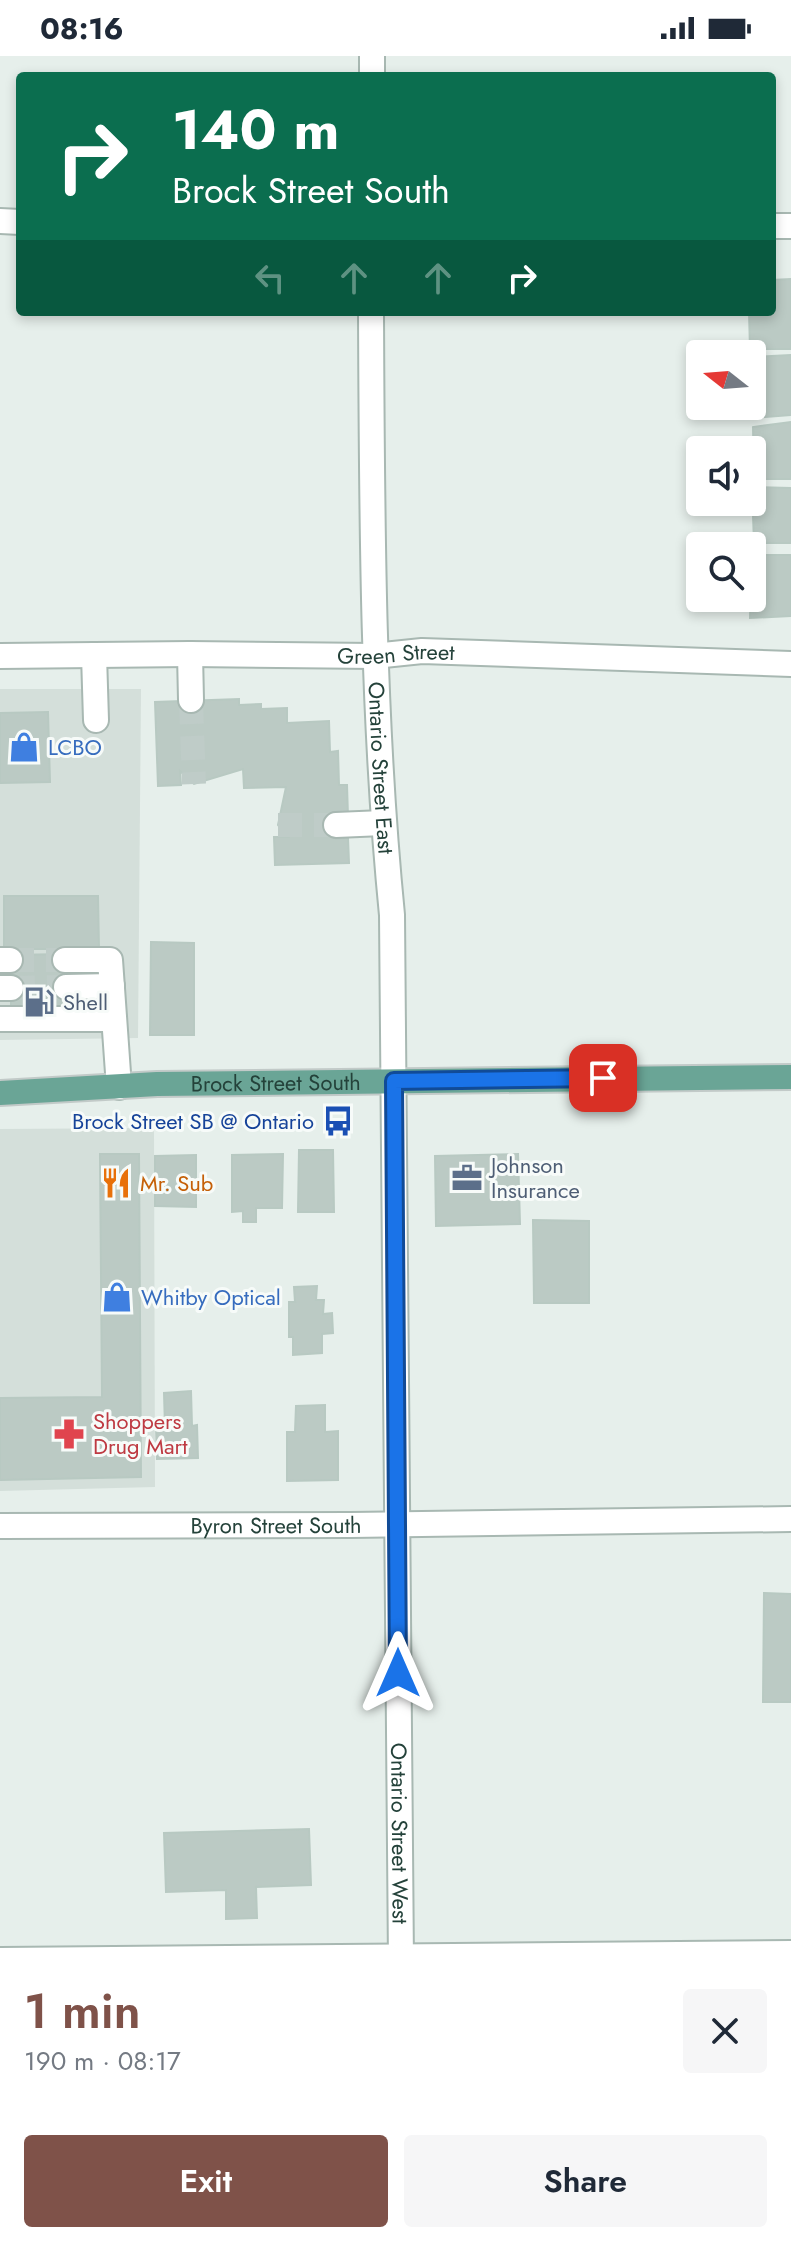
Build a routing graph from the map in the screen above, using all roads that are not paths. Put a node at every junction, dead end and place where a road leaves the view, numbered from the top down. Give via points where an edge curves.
1 (371, 316) edge
2 (190, 654) junction
3 (94, 655) junction
4 (0, 656) edge
5 (374, 656) junction
6 (791, 664) edge
7 (191, 700) tunnel mouth
8 (96, 720) dead end
9 (383, 823) junction
10 (336, 825) tunnel mouth
11 (65, 960) tunnel mouth
12 (112, 986) junction
13 (66, 987) tunnel mouth
14 (0, 1019) edge
15 (114, 1019) junction
16 (791, 1077) edge
17 (394, 1081) junction
18 (119, 1087) junction
19 (0, 1093) edge
20 (791, 1519) edge
21 (398, 1524) junction
22 (0, 1526) edge
23 (791, 1953) edge
24 (0, 1960) edge
25 (401, 1960) edge

1 - 5 street, Ontario Street East
2 - 3 street, Green Street
2 - 5 street, Green Street
2 - 7 street
3 - 4 street, Green Street
3 - 8 street
5 - 6 street, Green Street via 422,651
5 - 9 street, Ontario Street East
9 - 10 street
9 - 17 street, Ontario Street East via 392,915
11 - 12 street via 110,960
12 - 13 street
12 - 15 street
14 - 15 street
15 - 18 street
16 - 17 main road, Brock Street South
17 - 18 main road, Brock Street South
17 - 21 street, Ontario Street West
18 - 19 main road, Brock Street South
20 - 21 street, Byron Street South
21 - 22 street, Byron Street South
21 - 25 street, Ontario Street West
23 - 25 street
24 - 25 street

